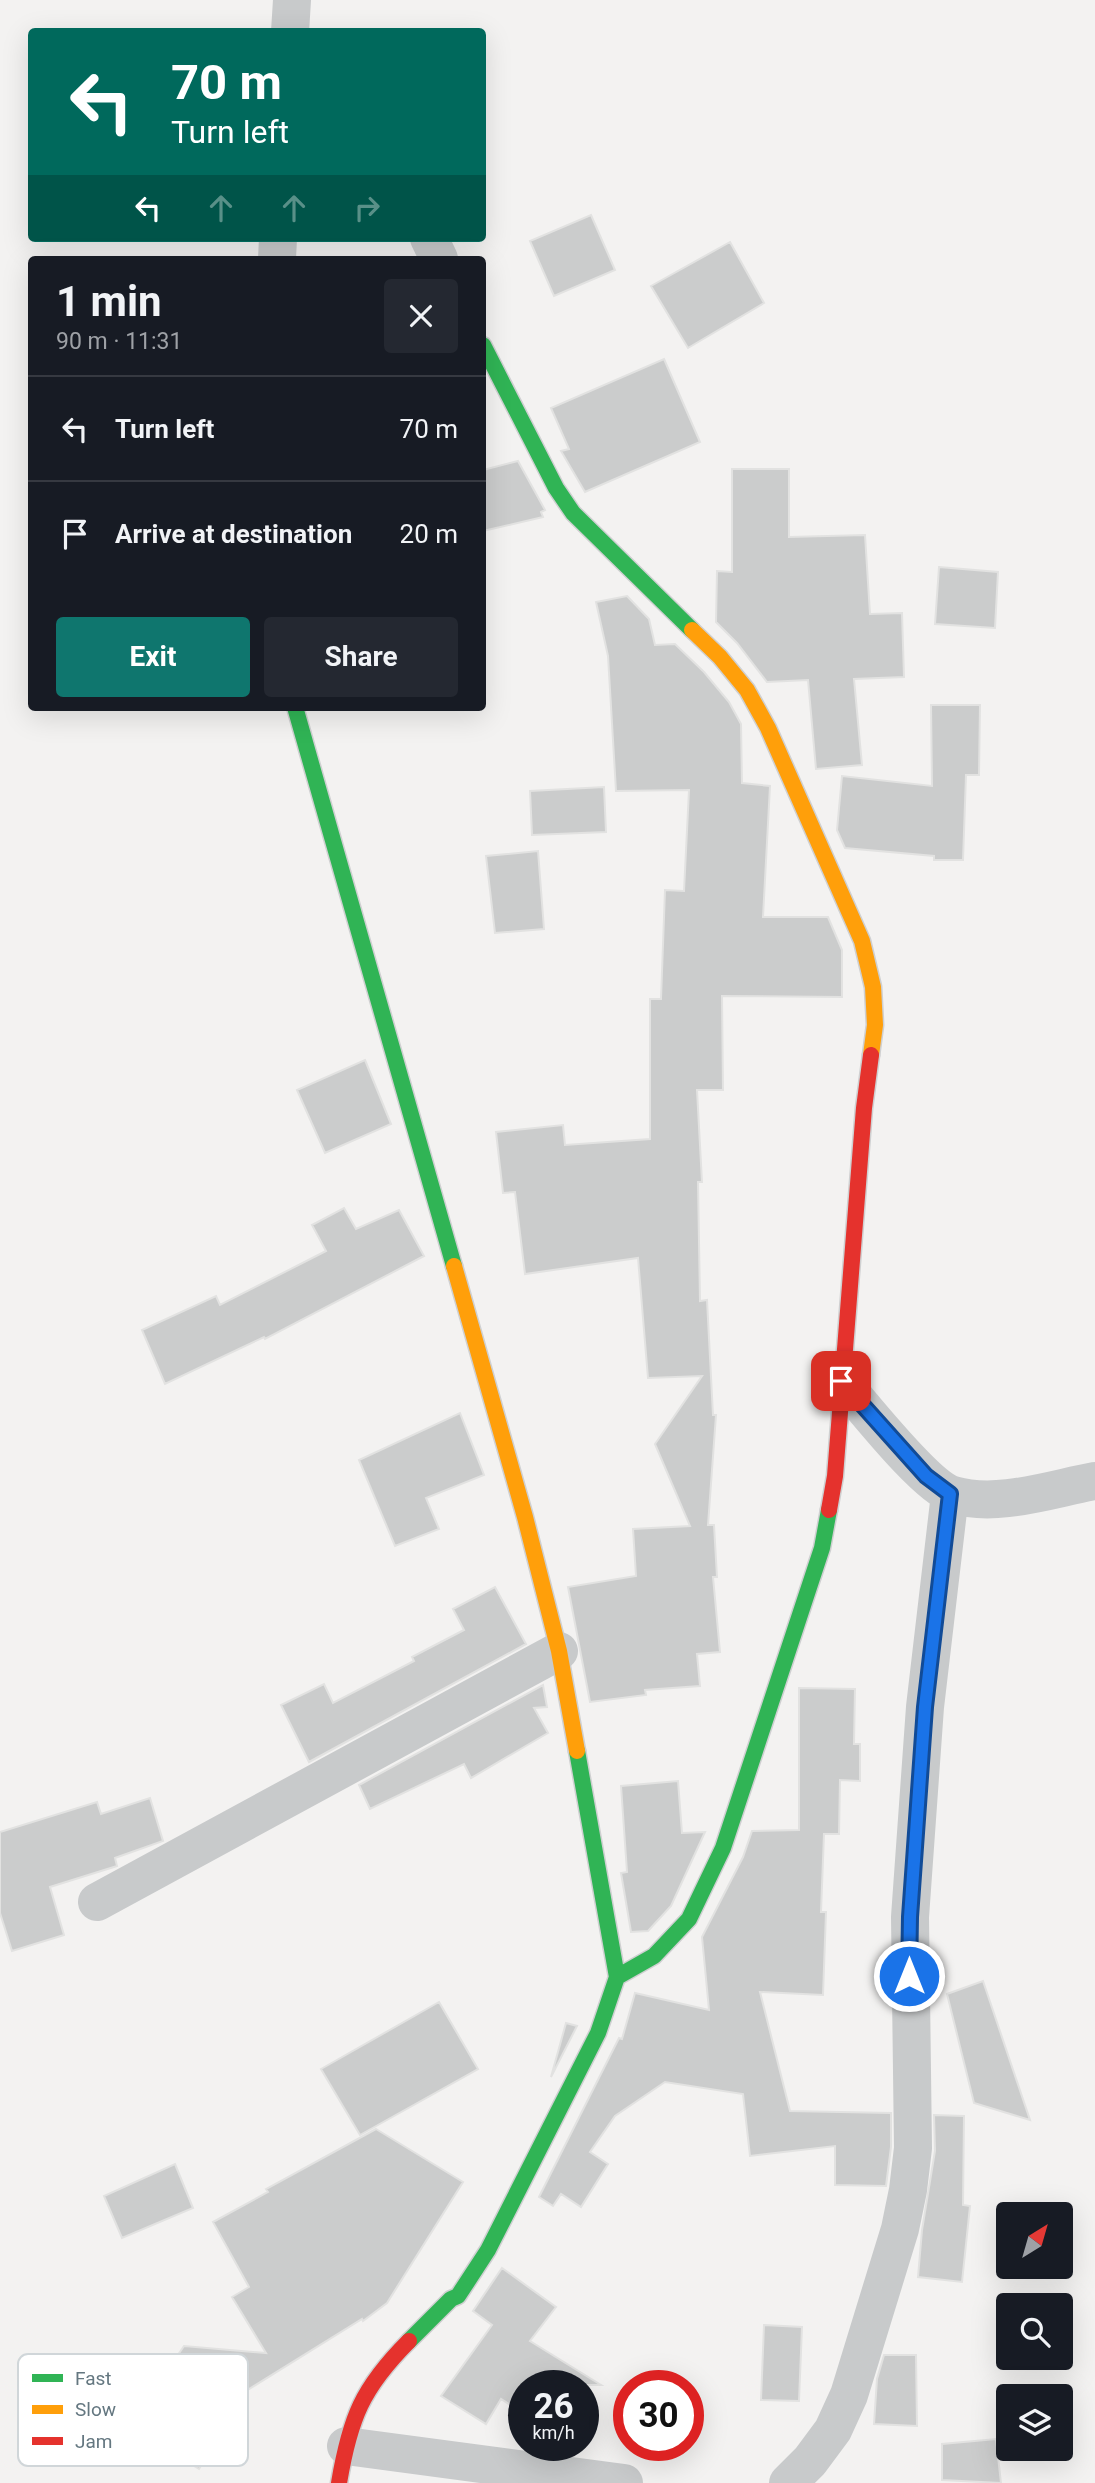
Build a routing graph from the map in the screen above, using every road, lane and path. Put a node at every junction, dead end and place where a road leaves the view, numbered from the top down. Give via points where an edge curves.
1 (292, 0) edge
2 (290, 28) edge
3 (486, 351) edge
4 (296, 711) edge
5 (841, 1381) junction
6 (1095, 1481) edge
7 (950, 1494) junction
8 (559, 1651) junction
9 (97, 1902) dead end
10 (617, 1977) junction
11 (345, 2446) junction
12 (339, 2483) edge
13 (624, 2483) edge
14 (788, 2483) edge

1 - 2 street
3 - 5 street via 573,513 720,657 747,690 862,941 873,987 875,1026
4 - 8 street
5 - 7 street via 926,1476
5 - 10 street via 835,1476 822,1548 723,1848 689,1919 654,1956
6 - 7 street via 1004,1498
7 - 14 street via 925,1707 910,1917 913,2148 908,2190 849,2395 833,2430
8 - 9 street
8 - 10 street
10 - 11 street via 598,2033 488,2250 458,2296 391,2361 363,2396
11 - 12 street
11 - 13 street

